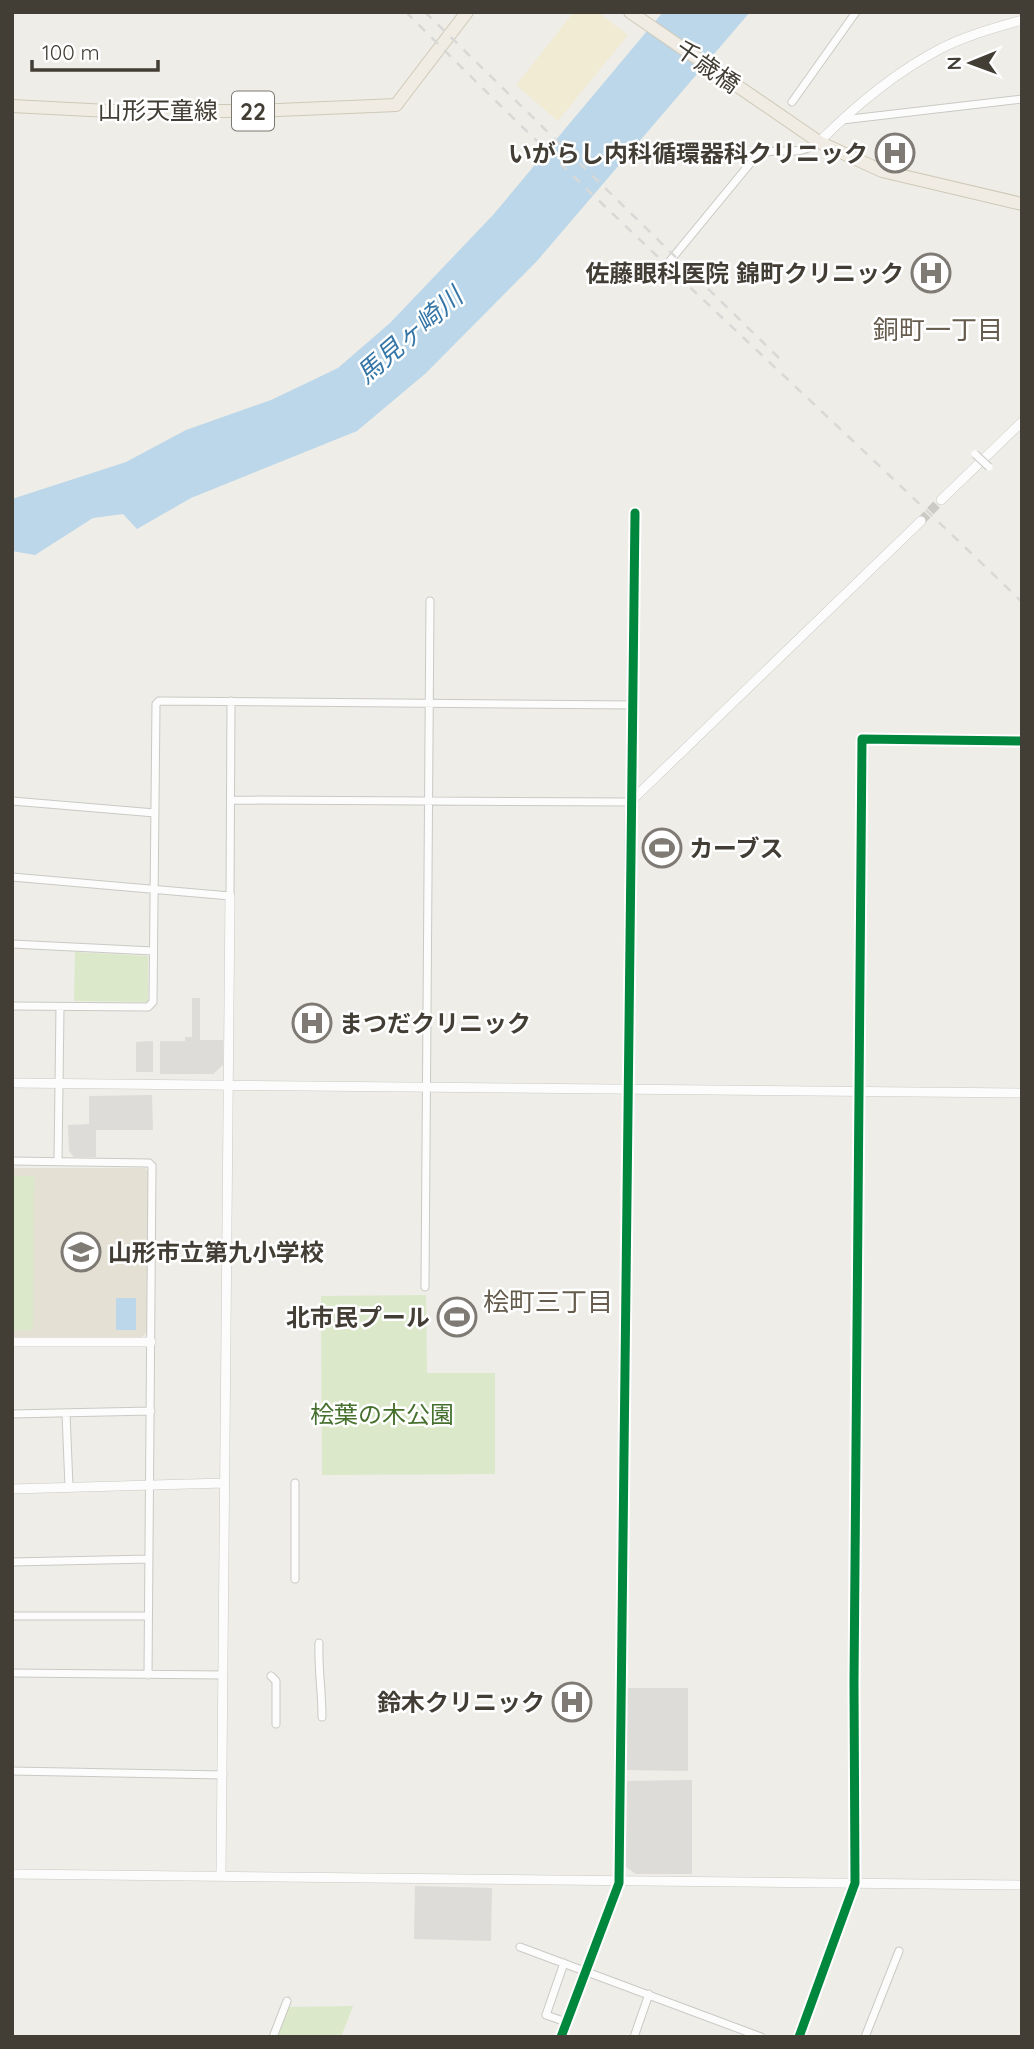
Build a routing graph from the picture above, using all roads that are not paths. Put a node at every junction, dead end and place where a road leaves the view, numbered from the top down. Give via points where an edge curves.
1 (630, 12) edge
2 (856, 12) edge
3 (461, 15) edge
4 (1022, 20) edge
5 (1022, 99) edge
6 (792, 102) dead end
7 (12, 106) edge
8 (841, 120) junction
9 (819, 142) junction
10 (1022, 204) edge
11 (660, 273) dead end
12 (1022, 422) edge
13 (975, 454) dead end
14 (989, 467) dead end
15 (941, 500) tunnel mouth
16 (635, 513) dead end
17 (921, 521) tunnel mouth
18 (430, 601) dead end
19 (231, 701) junction
20 (428, 703) junction
21 (633, 705) junction
22 (1022, 741) edge
23 (231, 800) junction
24 (427, 800) junction
25 (12, 801) edge
26 (630, 802) junction
27 (155, 813) junction
28 (12, 877) edge
29 (154, 890) junction
30 (230, 896) junction
31 (12, 944) edge
32 (153, 951) junction
33 (12, 1006) edge
34 (60, 1007) junction
35 (12, 1083) edge
36 (59, 1084) junction
37 (230, 1085) junction
38 (426, 1086) junction
39 (627, 1088) junction
40 (858, 1092) junction
41 (1022, 1093) edge
42 (12, 1161) edge
43 (58, 1161) junction
44 (425, 1287) dead end
45 (12, 1342) edge
46 (151, 1342) junction
47 (151, 1411) junction
48 (66, 1413) junction
49 (12, 1414) edge
50 (224, 1483) junction
51 (295, 1483) dead end
52 (150, 1484) junction
53 (69, 1487) junction
54 (12, 1489) edge
55 (149, 1559) junction
56 (12, 1562) edge
57 (295, 1579) dead end
58 (12, 1616) edge
59 (148, 1616) junction
60 (319, 1643) dead end
61 (12, 1674) edge
62 (148, 1675) junction
63 (223, 1675) junction
64 (271, 1676) dead end
65 (322, 1717) dead end
66 (276, 1724) dead end
67 (12, 1771) edge
68 (223, 1774) junction
69 (12, 1874) edge
70 (221, 1876) junction
71 (619, 1883) junction
72 (855, 1883) junction
73 (1022, 1885) edge
74 (520, 1947) dead end
75 (899, 1951) dead end
76 (564, 1963) junction
77 (586, 1970) junction
78 (649, 1994) junction
79 (287, 2001) dead end
80 (566, 2022) junction
81 (273, 2037) edge
82 (561, 2037) edge
83 (634, 2037) edge
84 (761, 2037) edge
85 (799, 2037) edge
86 (865, 2037) edge

1 - 9 main road, 千歳橋
2 - 6 street
3 - 7 main road, 山形天童線 / 22 via 403,99 387,107 109,111
4 - 8 street via 940,49
5 - 8 street
8 - 9 street
9 - 10 main road via 882,171
9 - 11 street via 795,154 777,150 757,155
12 - 15 street
13 - 14 street, bridge
16 - 21 street
17 - 26 street
18 - 20 street
19 - 20 street
19 - 23 street
19 - 27 street via 156,704
20 - 21 street
20 - 24 street
21 - 26 street
22 - 40 street via 862,739
23 - 24 street
23 - 30 street
24 - 26 street
24 - 38 street
25 - 27 street
26 - 39 street
27 - 29 street
28 - 29 street
29 - 30 street
29 - 32 street
30 - 37 street
31 - 32 street
32 - 34 street via 153,1002 148,1007
33 - 34 street
34 - 36 street
35 - 36 street
36 - 37 street
36 - 43 street
37 - 38 street
37 - 50 street
38 - 39 street
38 - 44 street
39 - 40 street
39 - 71 street
40 - 41 street
40 - 72 street
42 - 43 street
43 - 46 street via 152,1166
45 - 46 street
46 - 47 street
47 - 48 street
47 - 52 street
48 - 49 street
48 - 53 street
50 - 52 street
50 - 63 street
51 - 57 street
52 - 53 street
52 - 55 street
53 - 54 street
55 - 56 street
55 - 59 street
58 - 59 street
59 - 62 street
60 - 65 street
61 - 62 street
62 - 63 street
63 - 68 street
64 - 66 street via 276,1681
67 - 68 street
68 - 70 street
69 - 70 street
70 - 71 street
71 - 72 street
71 - 77 street
72 - 73 street
72 - 85 street
74 - 76 street
75 - 86 street
76 - 77 street
76 - 80 street via 546,2015
77 - 78 street
77 - 80 street
78 - 83 street
78 - 84 street
79 - 81 street
80 - 82 street

